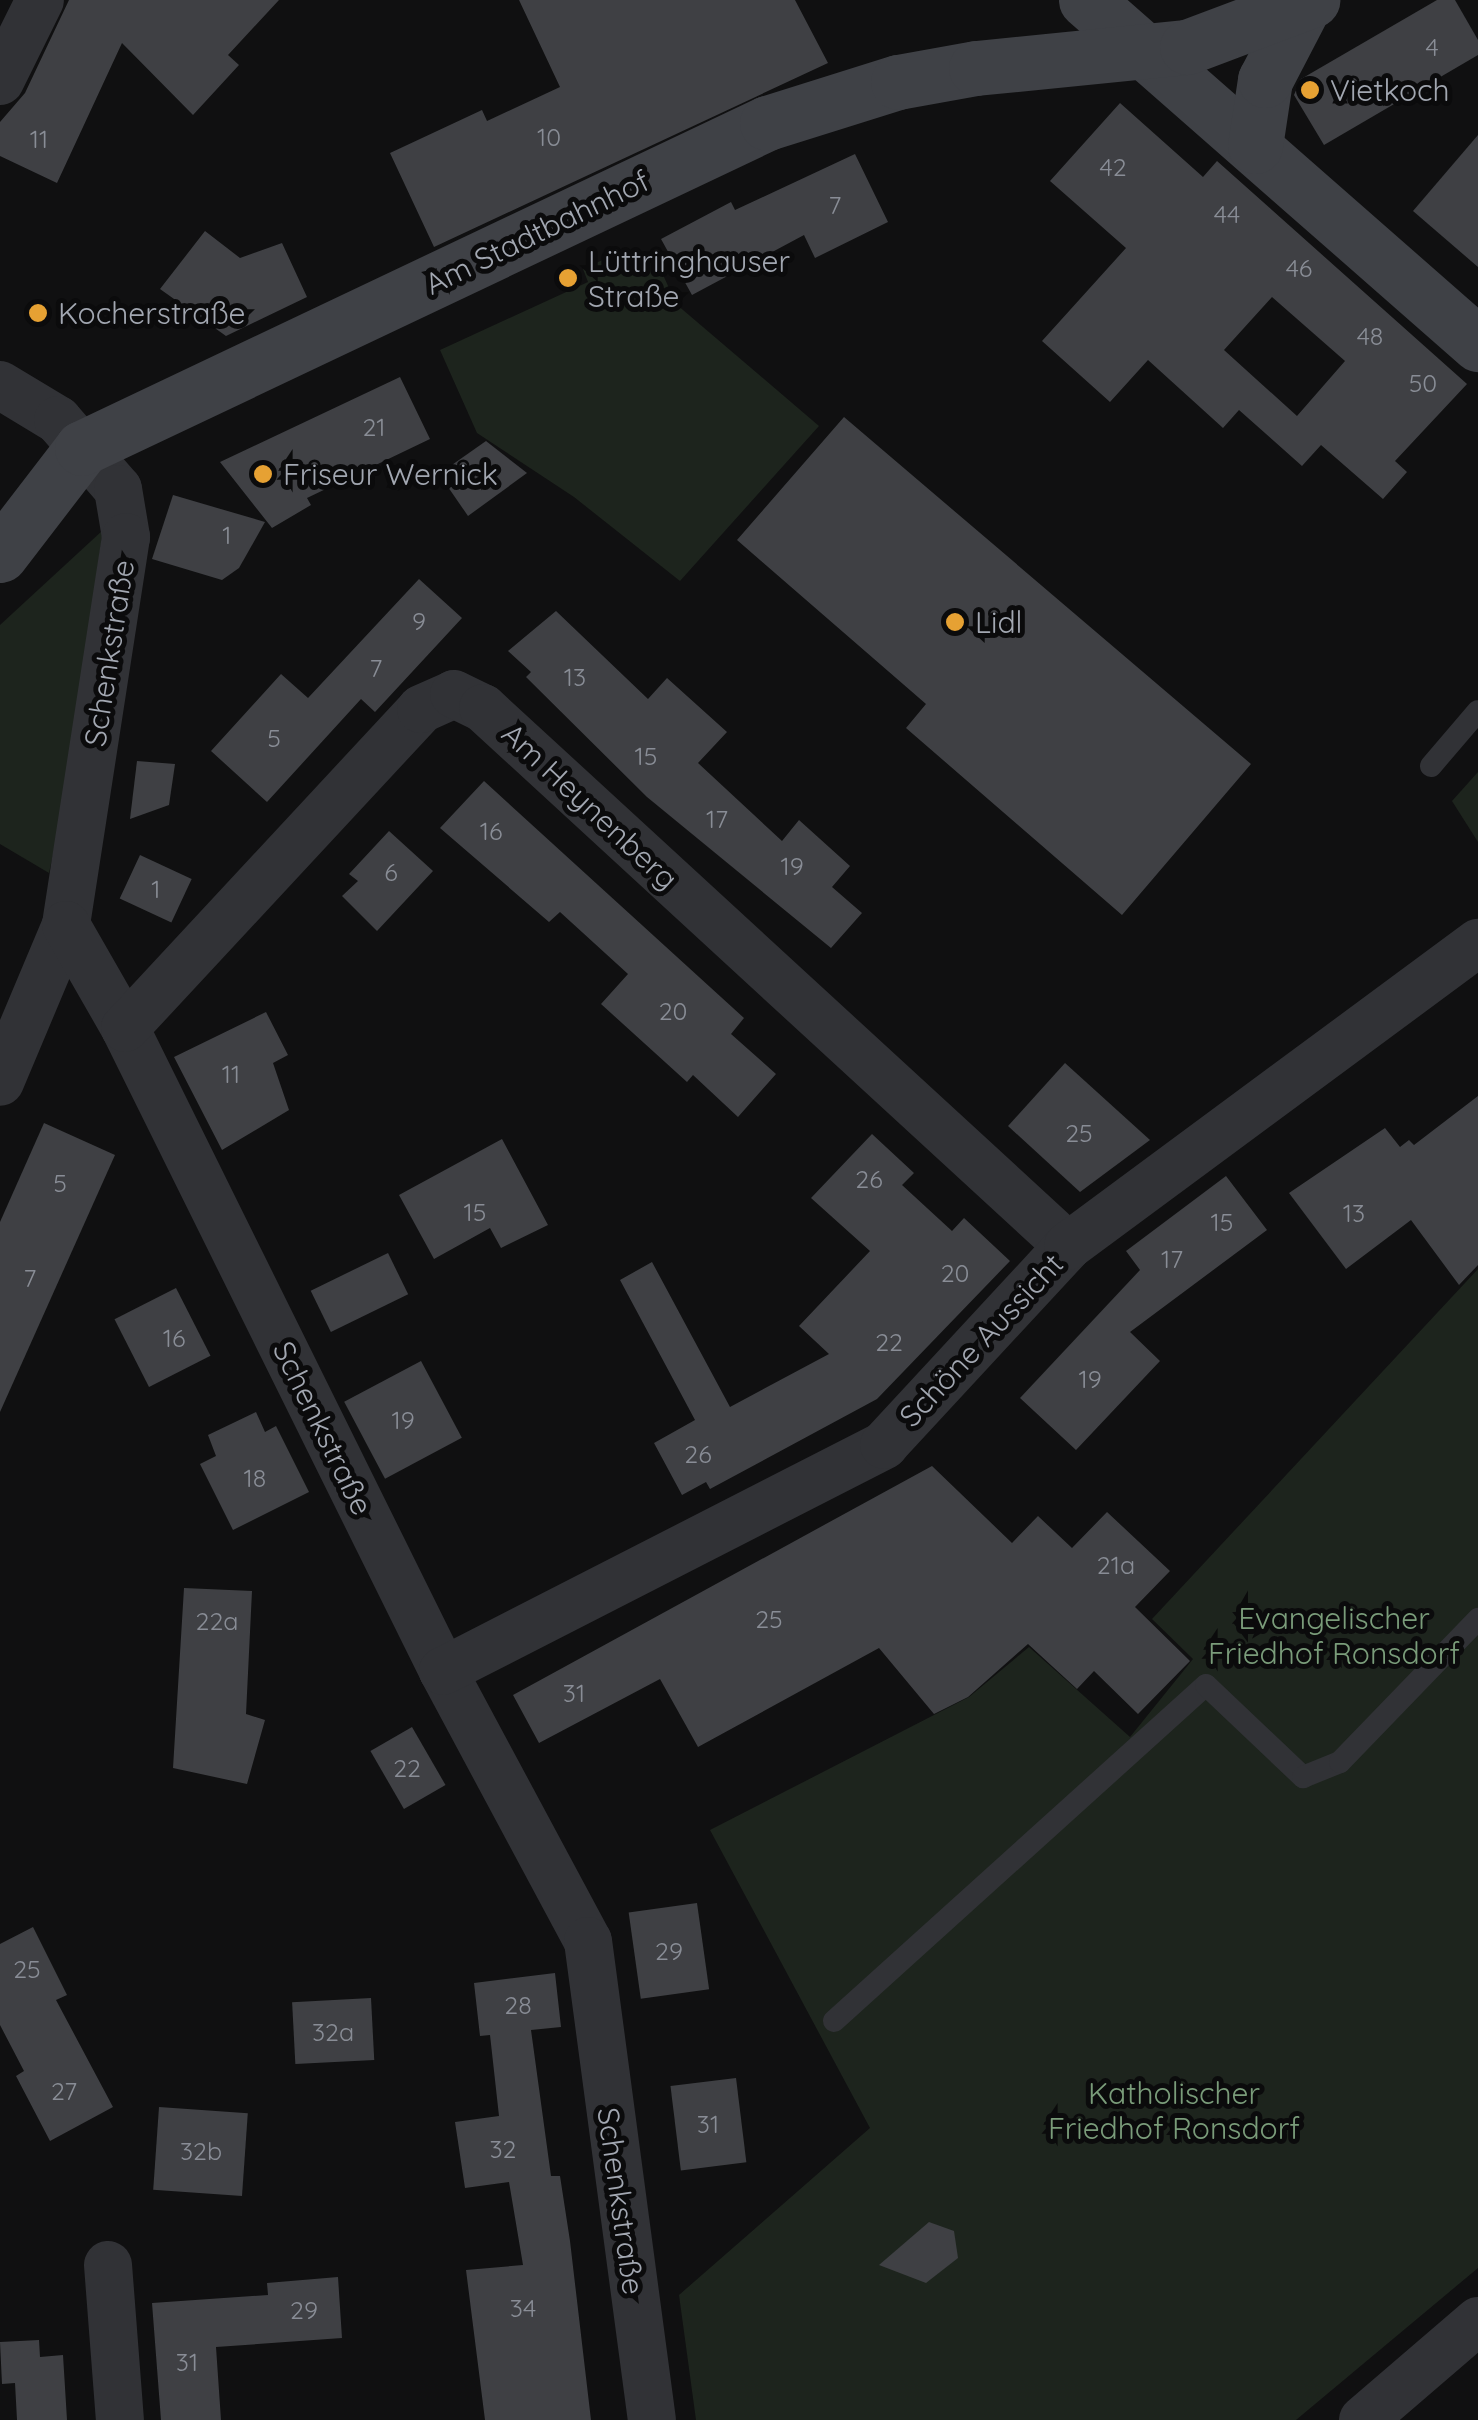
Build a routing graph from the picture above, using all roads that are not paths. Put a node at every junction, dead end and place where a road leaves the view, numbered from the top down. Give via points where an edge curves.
1 (40, 0) edge
2 (1086, 0) edge
3 (1308, 2) edge
4 (1144, 56) junction
5 (0, 80) edge
6 (1255, 146) junction
7 (1478, 344) edge
8 (0, 386) edge
9 (82, 448) junction
10 (0, 555) edge
11 (1478, 712) edge
12 (1431, 766) dead end
13 (66, 926) junction
14 (1478, 943) edge
15 (124, 1028) junction
16 (0, 1082) edge
17 (1068, 1246) junction
18 (1478, 1619) edge
19 (443, 1671) junction
20 (834, 2020) dead end
21 (108, 2265) dead end
22 (1478, 2321) edge
23 (120, 2420) edge
24 (652, 2420) edge
25 (1363, 2420) edge

1 - 5 street
2 - 4 main road
3 - 4 main road, Am Stadtbahnhof via 1229,36
3 - 6 main road via 1265,80
4 - 6 main road
4 - 9 main road, Am Stadtbahnhof via 976,68 898,82 767,124
6 - 7 main road
8 - 9 street via 39,404
9 - 10 main road, Am Stadtbahnhof
9 - 13 street, Schenkstraße via 118,489 126,538
11 - 12 lane
13 - 15 street, Schenkstraße
13 - 16 street
14 - 17 street, Schöne Aussicht
15 - 17 street, Am Heynenberg via 422,708 454,694 483,708
15 - 19 street, Schenkstraße
17 - 19 street, Schöne Aussicht via 884,1445
18 - 20 lane via 1340,1762 1303,1777 1206,1685
19 - 24 street, Schenkstraße via 588,1942
21 - 23 street
22 - 25 street

